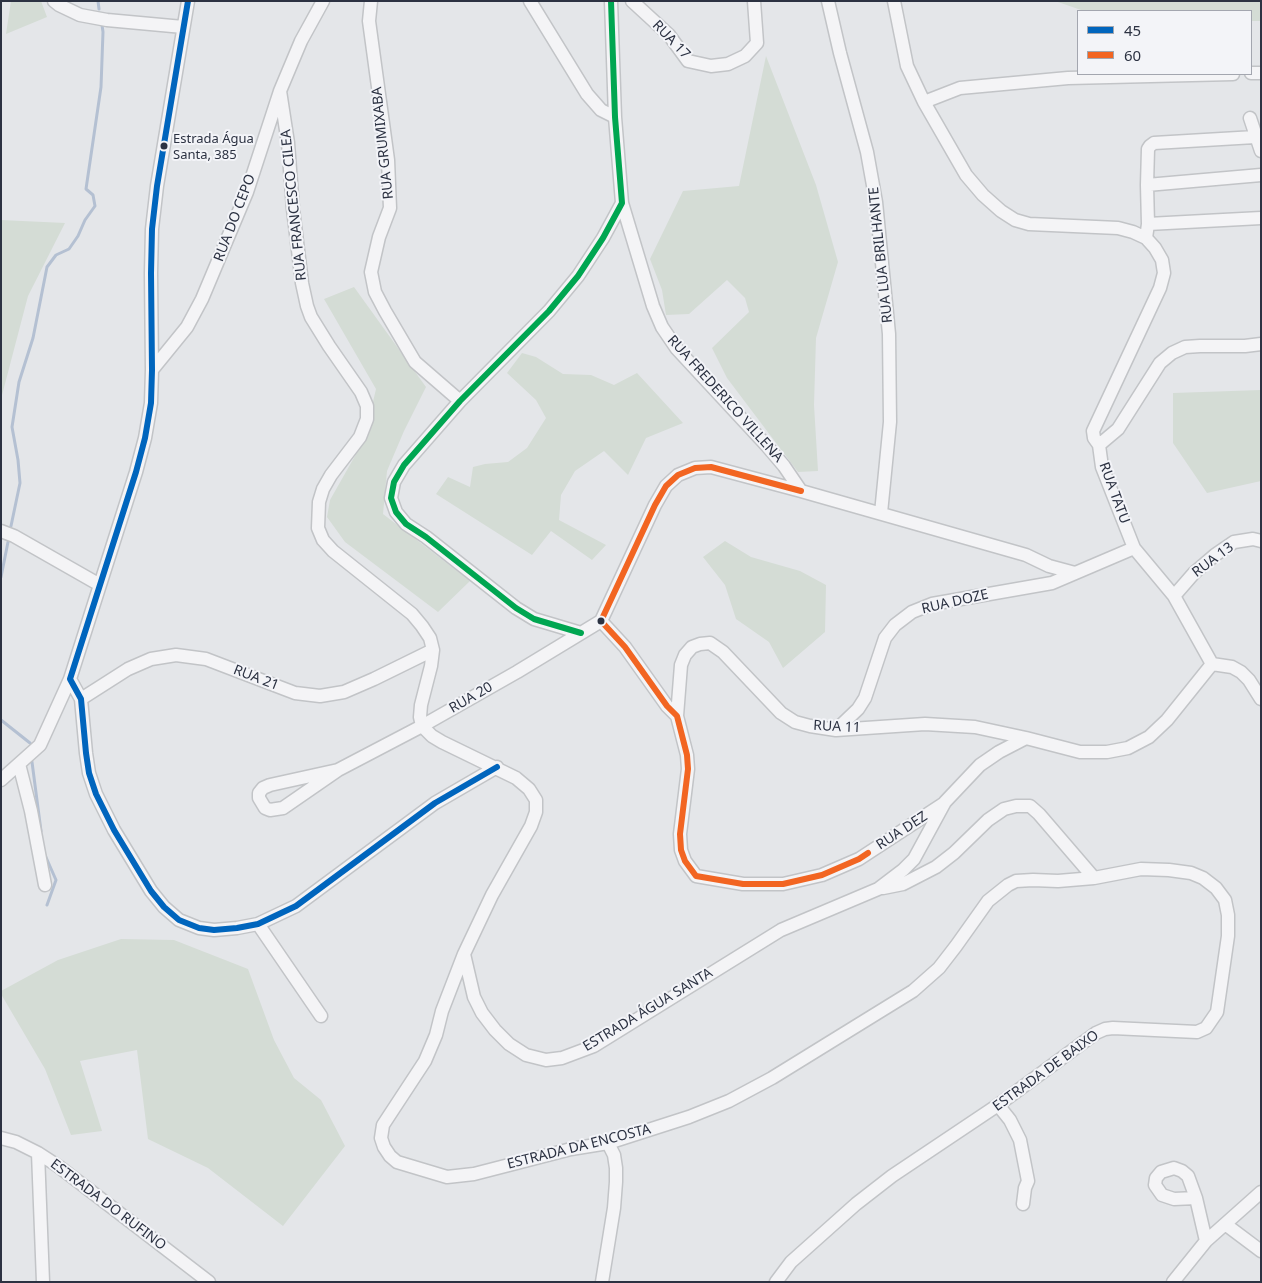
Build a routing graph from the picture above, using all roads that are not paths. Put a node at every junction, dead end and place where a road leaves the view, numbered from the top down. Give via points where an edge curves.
1 (54, 1) edge
2 (188, 1) edge
3 (323, 1) edge
4 (371, 1) edge
5 (530, 1) edge
6 (610, 1) edge
7 (632, 1) edge
8 (754, 1) edge
9 (828, 1) edge
10 (894, 1) edge
11 (183, 27) junction
12 (1192, 75) edge
13 (280, 91) junction
14 (924, 102) junction
15 (615, 117) junction
16 (1250, 118) dead end
17 (1255, 137) junction
18 (1261, 151) edge
19 (1261, 175) edge
20 (1147, 185) junction
21 (622, 203) junction
22 (1261, 218) edge
23 (1148, 224) junction
24 (1146, 238) junction
25 (1261, 344) edge
26 (152, 370) junction
27 (460, 401) junction
28 (1099, 445) junction
29 (801, 492) junction
30 (881, 513) junction
31 (2, 531) edge
32 (1261, 541) edge
33 (1134, 548) junction
34 (1075, 574) junction
35 (100, 585) junction
36 (1174, 596) junction
37 (601, 621) junction
38 (581, 632) junction
39 (433, 650) junction
40 (1212, 664) junction
41 (70, 679) junction
42 (81, 698) junction
43 (1261, 699) edge
44 (677, 716) junction
45 (422, 726) junction
46 (836, 730) junction
47 (1026, 738) junction
48 (19, 764) junction
49 (497, 767) junction
50 (338, 770) junction
51 (1, 780) edge
52 (945, 802) junction
53 (1094, 878) junction
54 (45, 885) dead end
55 (878, 889) junction
56 (258, 924) junction
57 (464, 954) junction
58 (321, 1016) dead end
59 (998, 1105) junction
60 (1, 1138) edge
61 (608, 1143) junction
62 (38, 1153) junction
63 (1261, 1192) edge
64 (1196, 1198) dead end
65 (1023, 1204) dead end
66 (1225, 1224) junction
67 (1206, 1241) junction
68 (1261, 1250) edge
69 (778, 1278) edge
70 (206, 1281) edge
71 (43, 1282) edge
72 (602, 1282) edge
73 (769, 1282) edge
74 (1173, 1282) edge

1 - 11 street via 80,15
2 - 11 street
3 - 13 street, RUA DO CEPO via 301,41
4 - 27 street, RUA GRUMIXABA via 368,21 388,160 390,208 371,272 375,292 415,362
5 - 15 street via 587,94 600,110
6 - 15 street, RUA FREDERICO VILLENA
7 - 8 street, RUA 17 via 669,35 688,61 711,66 728,64 745,56 757,43
9 - 30 street, RUA LUA BRILHANTE via 867,152 876,202 889,334 890,422
10 - 14 street via 907,66
11 - 26 street via 152,229
12 - 14 street via 1068,78 960,88
13 - 26 street, RUA DO CEPO via 247,192 202,299 187,327
13 - 39 street, RUA FRANCESCO CILEA via 302,283 312,317 367,406 367,419 360,437 323,489 318,528 333,551 412,614 430,638
14 - 24 street via 966,175 983,195 1015,220 1028,224 1118,228
15 - 21 street, RUA FREDERICO VILLENA
16 - 17 street
17 - 18 street
17 - 20 street via 1154,144 1148,149
19 - 20 street
20 - 23 street
21 - 27 street via 578,276
21 - 29 street, RUA FREDERICO VILLENA via 662,327 676,349 768,446
22 - 23 street
23 - 24 street
24 - 28 street via 1162,260 1164,273 1093,431
25 - 28 street, RUA TATU via 1192,346 1172,353 1160,363 1118,429
26 - 35 street via 145,438
27 - 38 street via 404,465 394,482 391,498 396,512 406,524 516,608 534,619
28 - 33 street, RUA TATU via 1102,466
29 - 30 street
29 - 37 street via 711,467 678,474 655,505
30 - 34 street via 1026,555
31 - 35 street
32 - 36 street, RUA 13 via 1234,542 1194,573
33 - 34 street, RUA DOZE
33 - 36 street, RUA TATU
34 - 46 street, RUA DOZE via 1052,583 932,604 912,612 885,638 865,698
35 - 41 street
36 - 40 street, RUA TATU
37 - 38 street, RUA 20
37 - 44 street, RUA DEZ
38 - 45 street, RUA 20
39 - 42 street, RUA 21 via 374,680 344,692 320,696 295,693 206,659 176,655 151,659 128,669
39 - 45 street via 421,705
40 - 43 street via 1241,672
40 - 47 street via 1168,720 1149,737 1128,748 1080,752
41 - 42 street
41 - 48 street via 40,745
42 - 56 street via 89,773 96,794 151,891 179,920 199,928 214,930
44 - 46 street, RUA 11 via 681,665 685,654 700,644 710,643 723,652 781,713 795,722
44 - 52 street, RUA DEZ via 688,755 681,850 696,876 743,884 783,884 822,875 859,859
45 - 49 street via 442,742
45 - 50 street, RUA 20
46 - 47 street, RUA 11 via 925,724 975,727
47 - 52 street, ESTRADA ÁGUA SANTA via 980,765
48 - 51 street
48 - 54 street
49 - 56 street via 435,803 296,906
49 - 57 street via 529,789 536,800 536,812 532,826 492,895
50 - 50 street, RUA 20 via 270,785 263,788 258,798 265,808 283,808
52 - 55 street, ESTRADA ÁGUA SANTA via 914,859
53 - 55 street via 1040,814 1030,806 1016,806 988,820 936,867 903,884
53 - 59 street, ESTRADA DE BAIXO via 1141,868 1169,870 1190,873 1216,888 1228,915 1217,1012 1206,1028 1197,1032 1105,1029
53 - 61 street, ESTRADA DA ENCOSTA via 1016,881 1008,885 988,901 939,968 913,991 729,1101
55 - 57 street, ESTRADA ÁGUA SANTA via 781,930 594,1046 562,1058 546,1060 526,1055 495,1030 474,996
56 - 58 street
57 - 61 street, ESTRADA DA ENCOSTA via 425,1061 383,1125 381,1138 390,1156 407,1166 447,1176 474,1174
59 - 65 street via 1020,1140 1028,1181
59 - 69 street, ESTRADA DE BAIXO via 871,1192 791,1262
60 - 62 street, ESTRADA DO RUFINO
61 - 72 street via 614,1154 616,1182
62 - 70 street, ESTRADA DO RUFINO
62 - 71 street
63 - 66 street
64 - 67 street
66 - 67 street
66 - 68 street
67 - 74 street
69 - 73 street, ESTRADA DE BAIXO

